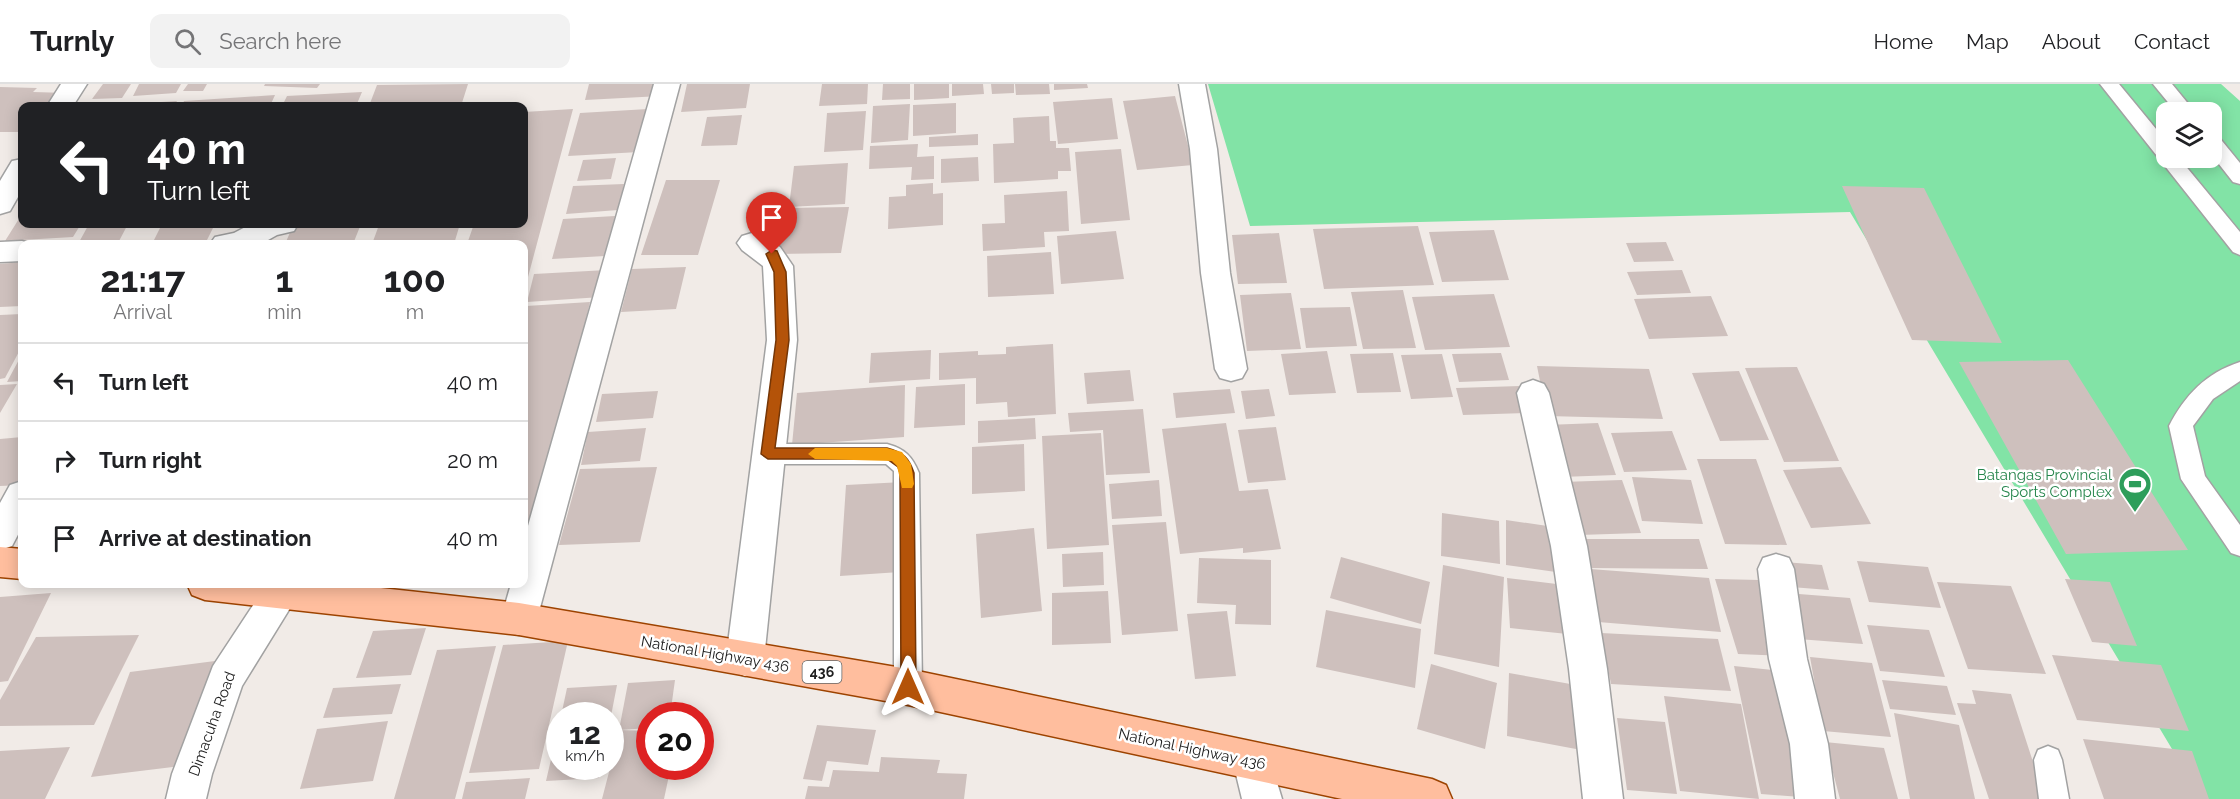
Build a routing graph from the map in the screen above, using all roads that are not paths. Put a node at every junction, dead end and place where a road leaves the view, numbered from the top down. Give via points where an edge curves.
1 (74, 84) edge
2 (667, 84) edge
3 (1192, 84) edge
4 (2109, 84) edge
5 (2162, 84) edge
6 (63, 102) edge
7 (2177, 102) edge
8 (2156, 142) edge
9 (2222, 155) edge
10 (2177, 168) edge
11 (18, 175) edge
12 (2240, 177) edge
13 (0, 204) edge
14 (264, 228) edge
15 (248, 240) edge
16 (752, 243) dead end
17 (2240, 247) edge
18 (18, 251) edge
19 (0, 252) edge
20 (1231, 369) dead end
21 (2240, 371) edge
22 (1533, 393) dead end
23 (768, 454) junction
24 (18, 502) edge
25 (0, 535) edge
26 (2240, 545) edge
27 (0, 562) edge
28 (18, 564) edge
29 (1776, 569) dead end
30 (528, 586) edge
31 (244, 588) edge
32 (528, 588) edge
33 (282, 592) junction
34 (519, 619) junction
35 (746, 659) junction
36 (908, 687) junction
37 (2048, 760) dead end
38 (1258, 781) edge
39 (186, 799) edge
40 (1431, 799) edge
41 (1603, 799) edge
42 (1815, 799) edge
43 (2054, 799) edge

1 - 6 street
2 - 30 street
3 - 20 street via 1200,117 1214,259
4 - 8 lane
5 - 7 lane
9 - 12 lane
10 - 17 lane
11 - 13 street
14 - 15 street
16 - 23 street via 772,254 780,272 782,340
18 - 19 street
21 - 26 lane via 2214,383 2193,404 2181,426 2193,479
22 - 41 street via 1569,546
23 - 35 street
23 - 36 lane via 887,454 897,456 904,464
24 - 25 street
27 - 28 main road
29 - 42 street via 1788,659 1809,744
31 - 33 main road, National Highway 436 / 436
32 - 34 street
33 - 34 main road, National Highway 436 / 436
33 - 39 street, Dimacuha Road via 226,678
34 - 35 main road, National Highway 436 / 436
35 - 36 main road, National Highway 436 / 436
36 - 38 main road, National Highway 436 / 436
37 - 43 lane
38 - 40 main road, National Highway 436 / 436

